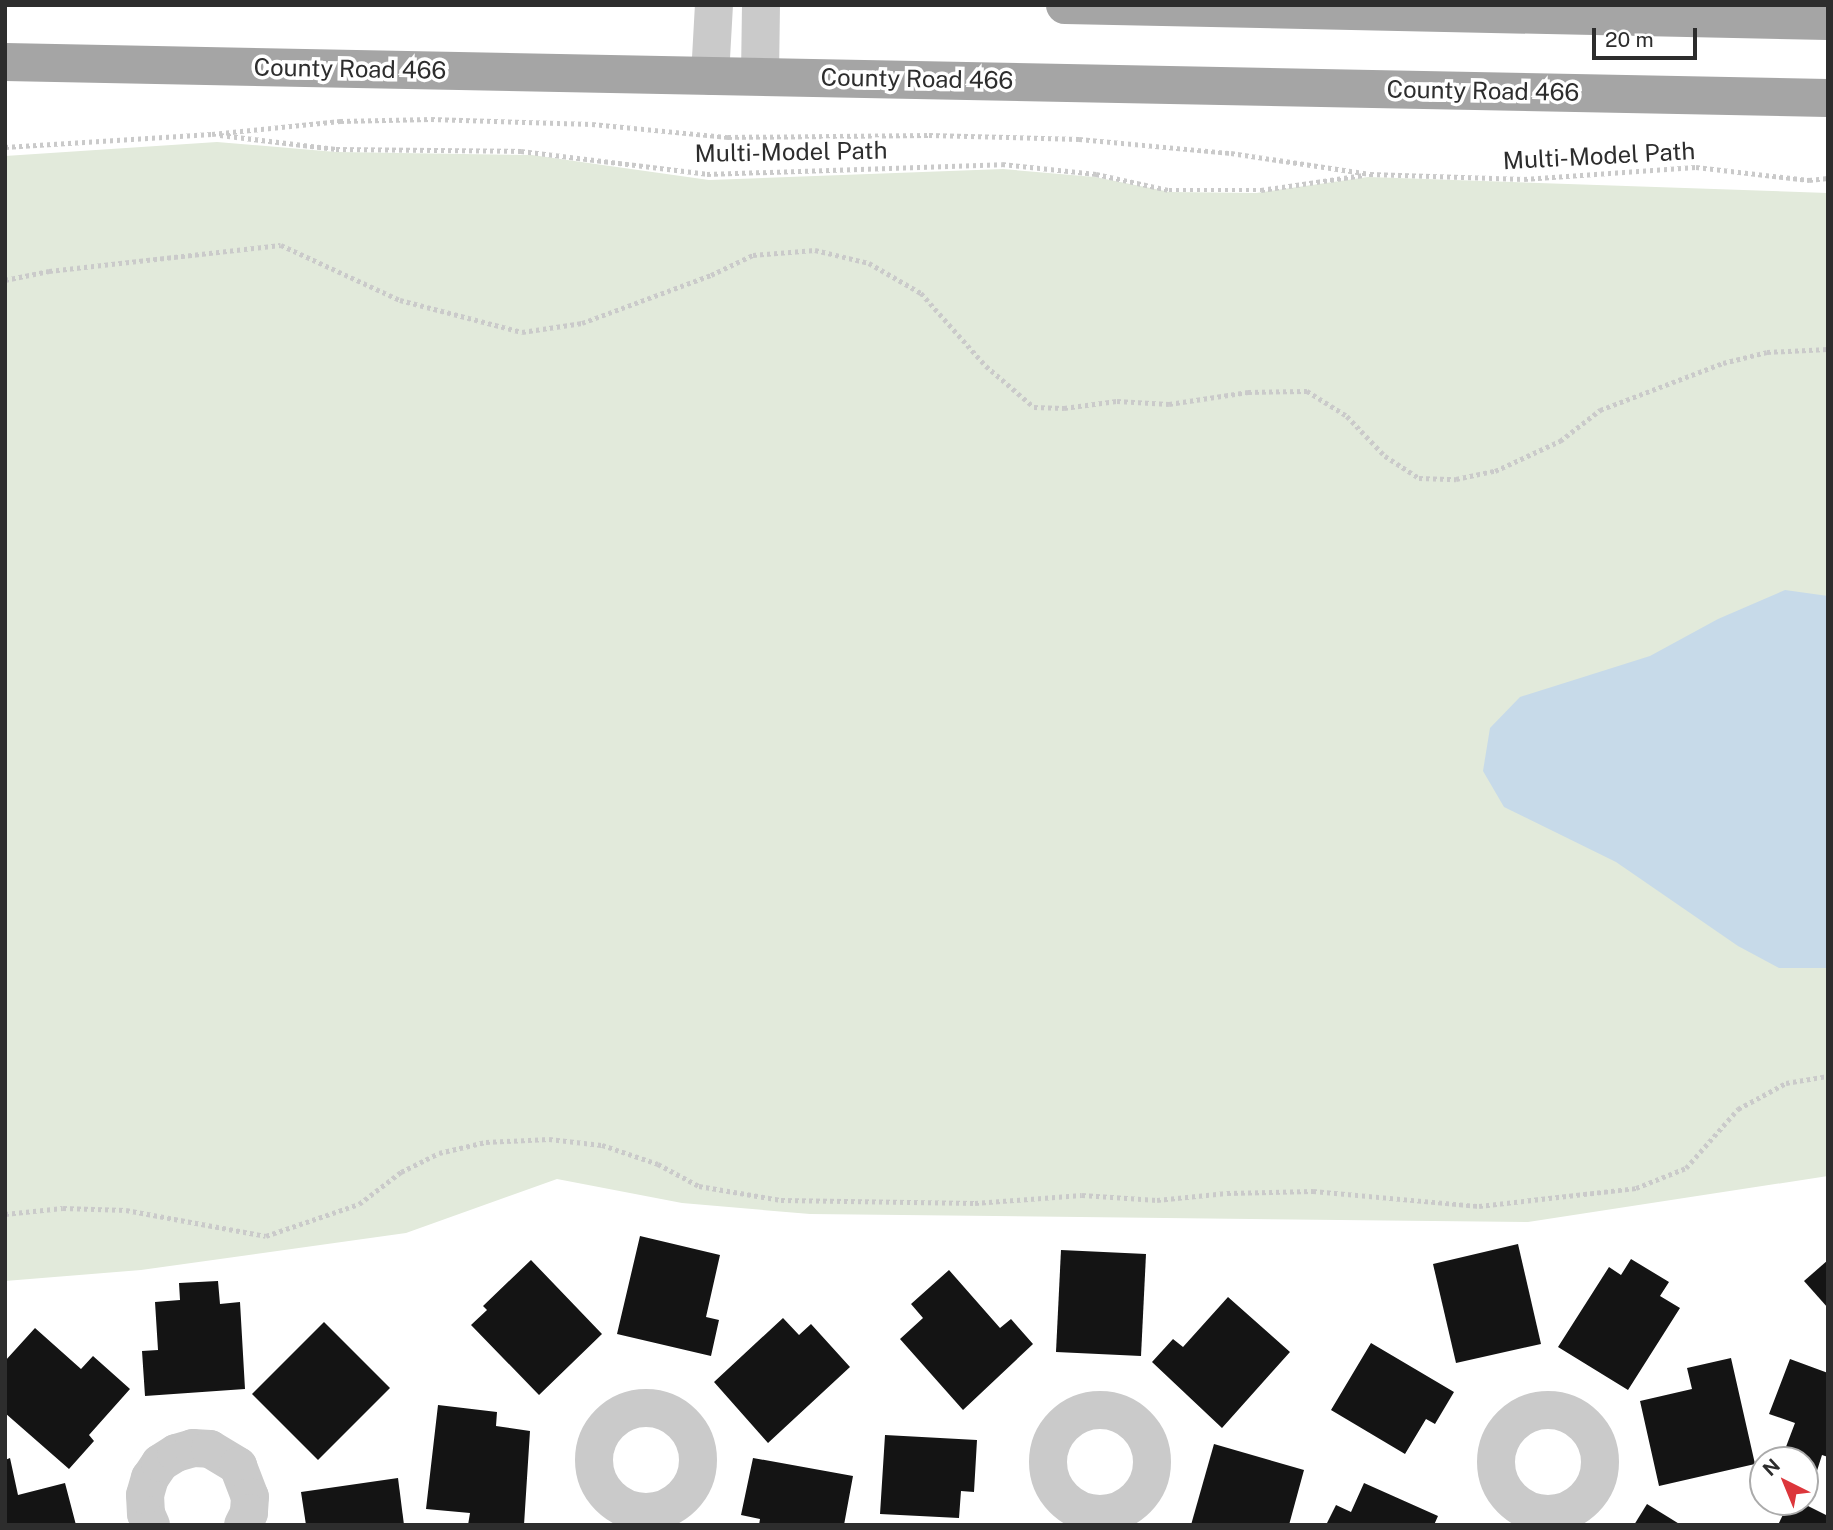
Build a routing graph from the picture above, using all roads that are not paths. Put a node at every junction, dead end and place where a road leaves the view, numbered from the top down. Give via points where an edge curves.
1 (714, 5) edge
2 (761, 5) edge
3 (1065, 5) edge
4 (1828, 21) edge
5 (5, 62) edge
6 (710, 76) junction
7 (760, 76) junction
8 (1828, 97) edge
9 (151, 1525) edge
10 (243, 1525) edge

1 - 6 street
2 - 7 street
3 - 4 main road
5 - 6 main road, County Road 466
6 - 7 main road, County Road 466
7 - 8 main road, County Road 466
9 - 10 street via 145,1495 150,1478 160,1463 193,1448 210,1449 238,1466 250,1496

